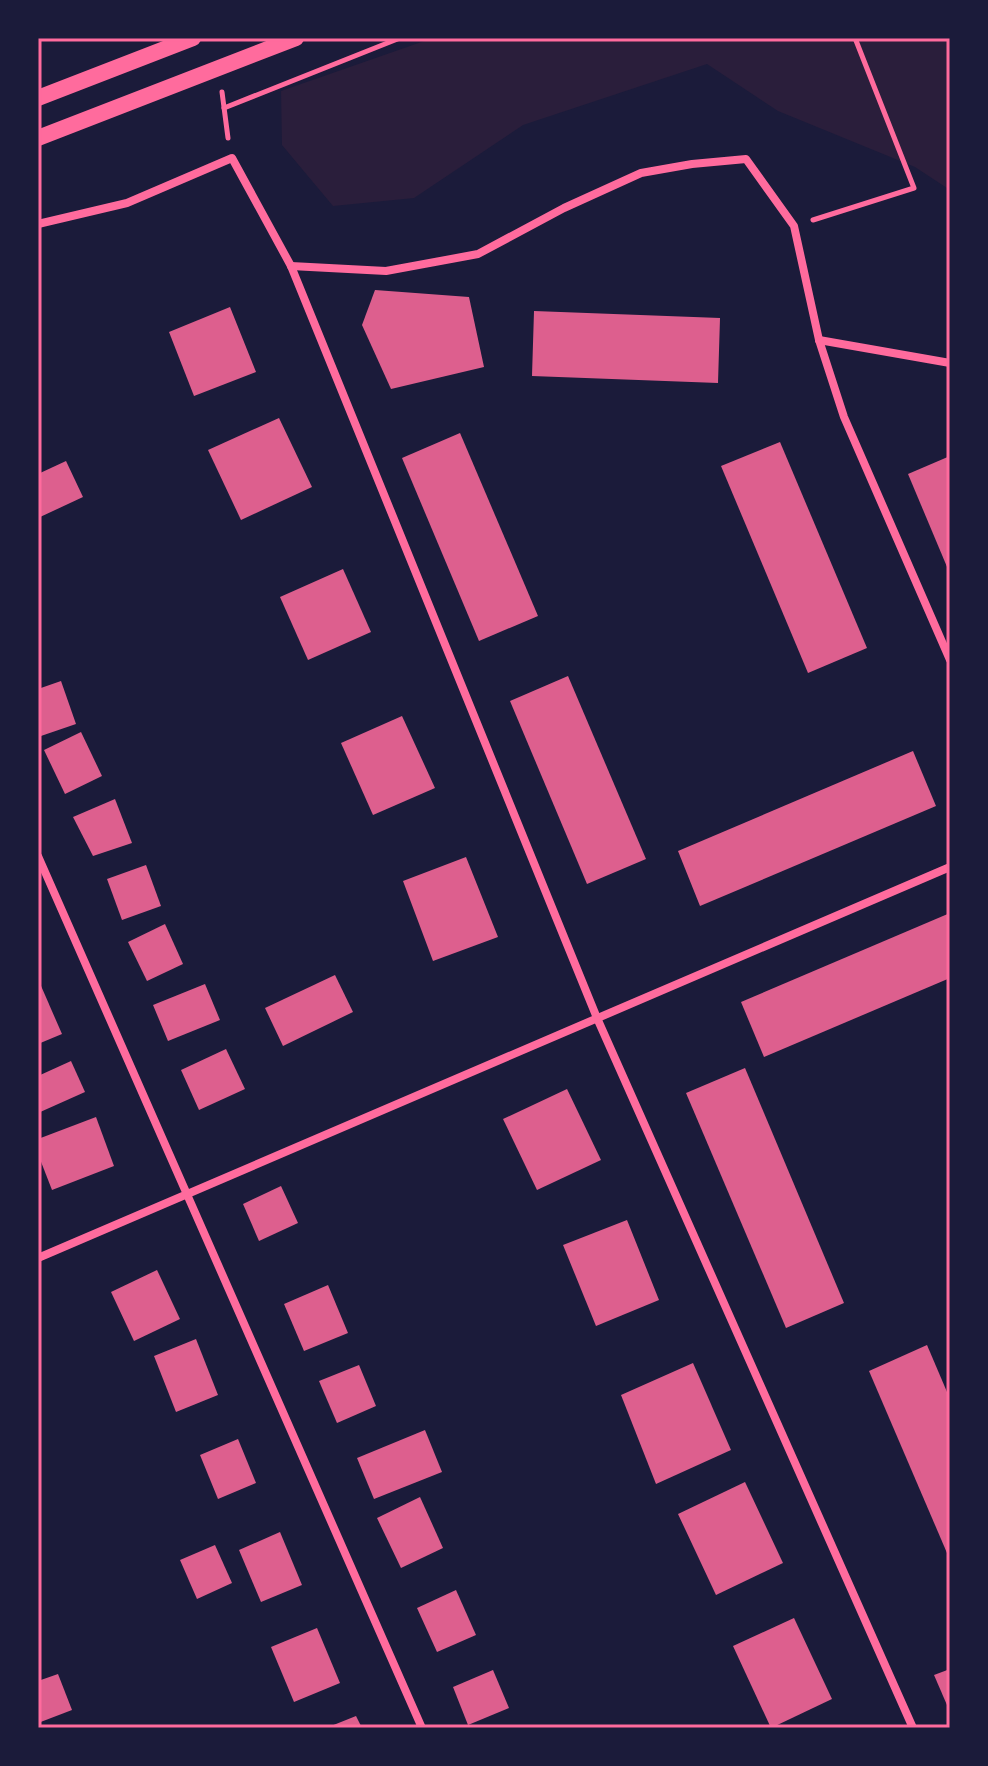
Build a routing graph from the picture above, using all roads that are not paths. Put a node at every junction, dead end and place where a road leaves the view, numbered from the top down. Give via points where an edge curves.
1 (193, 38) edge
2 (296, 38) edge
3 (38, 98) edge
4 (38, 138) edge
5 (38, 224) edge
6 (291, 266) junction
7 (819, 340) junction
8 (950, 363) edge
9 (950, 660) edge
10 (38, 856) edge
11 (950, 867) edge
12 (597, 1018) junction
13 (187, 1194) junction
14 (38, 1258) edge
15 (422, 1728) edge
16 (913, 1728) edge

1 - 3 main road
2 - 4 main road
5 - 6 street via 127,203 232,158
6 - 7 street via 386,271 478,254 641,173 746,159 794,226
6 - 12 street
7 - 8 street
7 - 9 street via 844,417
10 - 13 street
11 - 12 street
12 - 13 street
12 - 16 street
13 - 14 street
13 - 15 street

